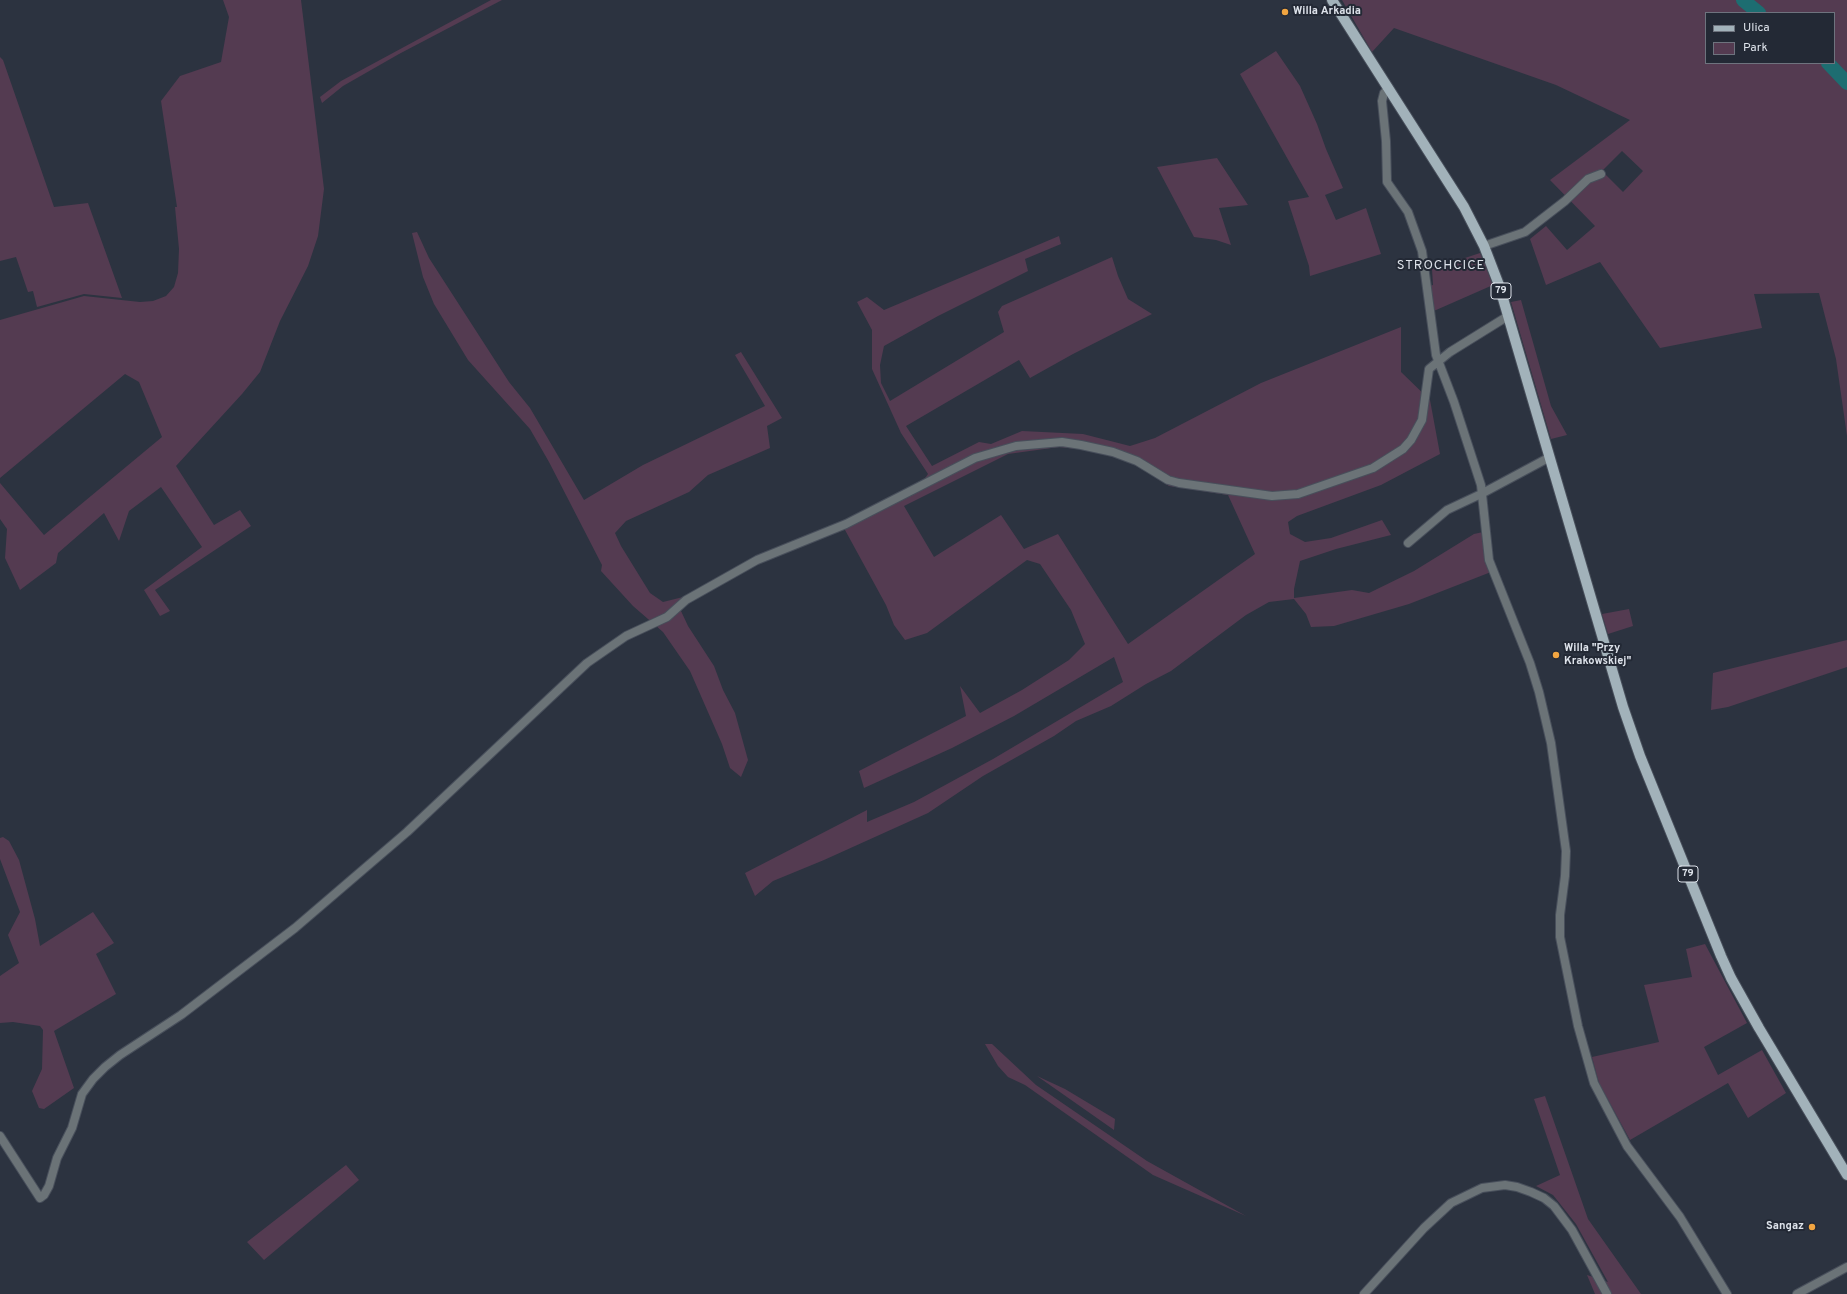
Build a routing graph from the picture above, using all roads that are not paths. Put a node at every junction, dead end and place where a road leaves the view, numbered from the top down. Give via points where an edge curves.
1 (1332, 0) edge
2 (1389, 88) junction
3 (1601, 174) dead end
4 (1484, 246) junction
5 (1508, 316) junction
6 (1438, 361) junction
7 (1550, 457) junction
8 (1482, 494) junction
9 (1408, 542) dead end
10 (0, 1136) edge
11 (1847, 1175) edge
12 (1847, 1267) edge
13 (1364, 1294) edge
14 (1607, 1294) edge
15 (1727, 1294) edge
16 (1797, 1294) edge

1 - 2 main road, 79
2 - 4 main road, 79 via 1464,207
2 - 6 street via 1383,97 1386,179 1408,212 1422,251
3 - 4 street via 1588,179 1565,201 1525,232
4 - 5 main road, 79
5 - 6 street
5 - 7 main road, 79
6 - 8 street via 1454,402
6 - 10 street via 1428,372 1419,426 1403,449 1373,468 1298,494 1272,496 1179,483 1168,480 1137,461 1113,452 1081,445 1062,442 1016,446 974,458 846,524 757,560 686,600 667,617 626,636 587,663 407,832 295,928 181,1015 105,1067 82,1094 72,1128 57,1158 49,1186 40,1198
7 - 8 street
7 - 11 main road, 79 via 1631,732 1721,956 1759,1028
8 - 9 street via 1447,510
8 - 15 street via 1489,560 1530,663 1551,743 1566,851 1566,876 1560,921 1561,946 1578,1026 1594,1083 1628,1146 1680,1217
12 - 16 street
13 - 14 street via 1424,1228 1451,1203 1482,1188 1505,1185 1517,1186 1544,1198 1554,1206 1572,1230

